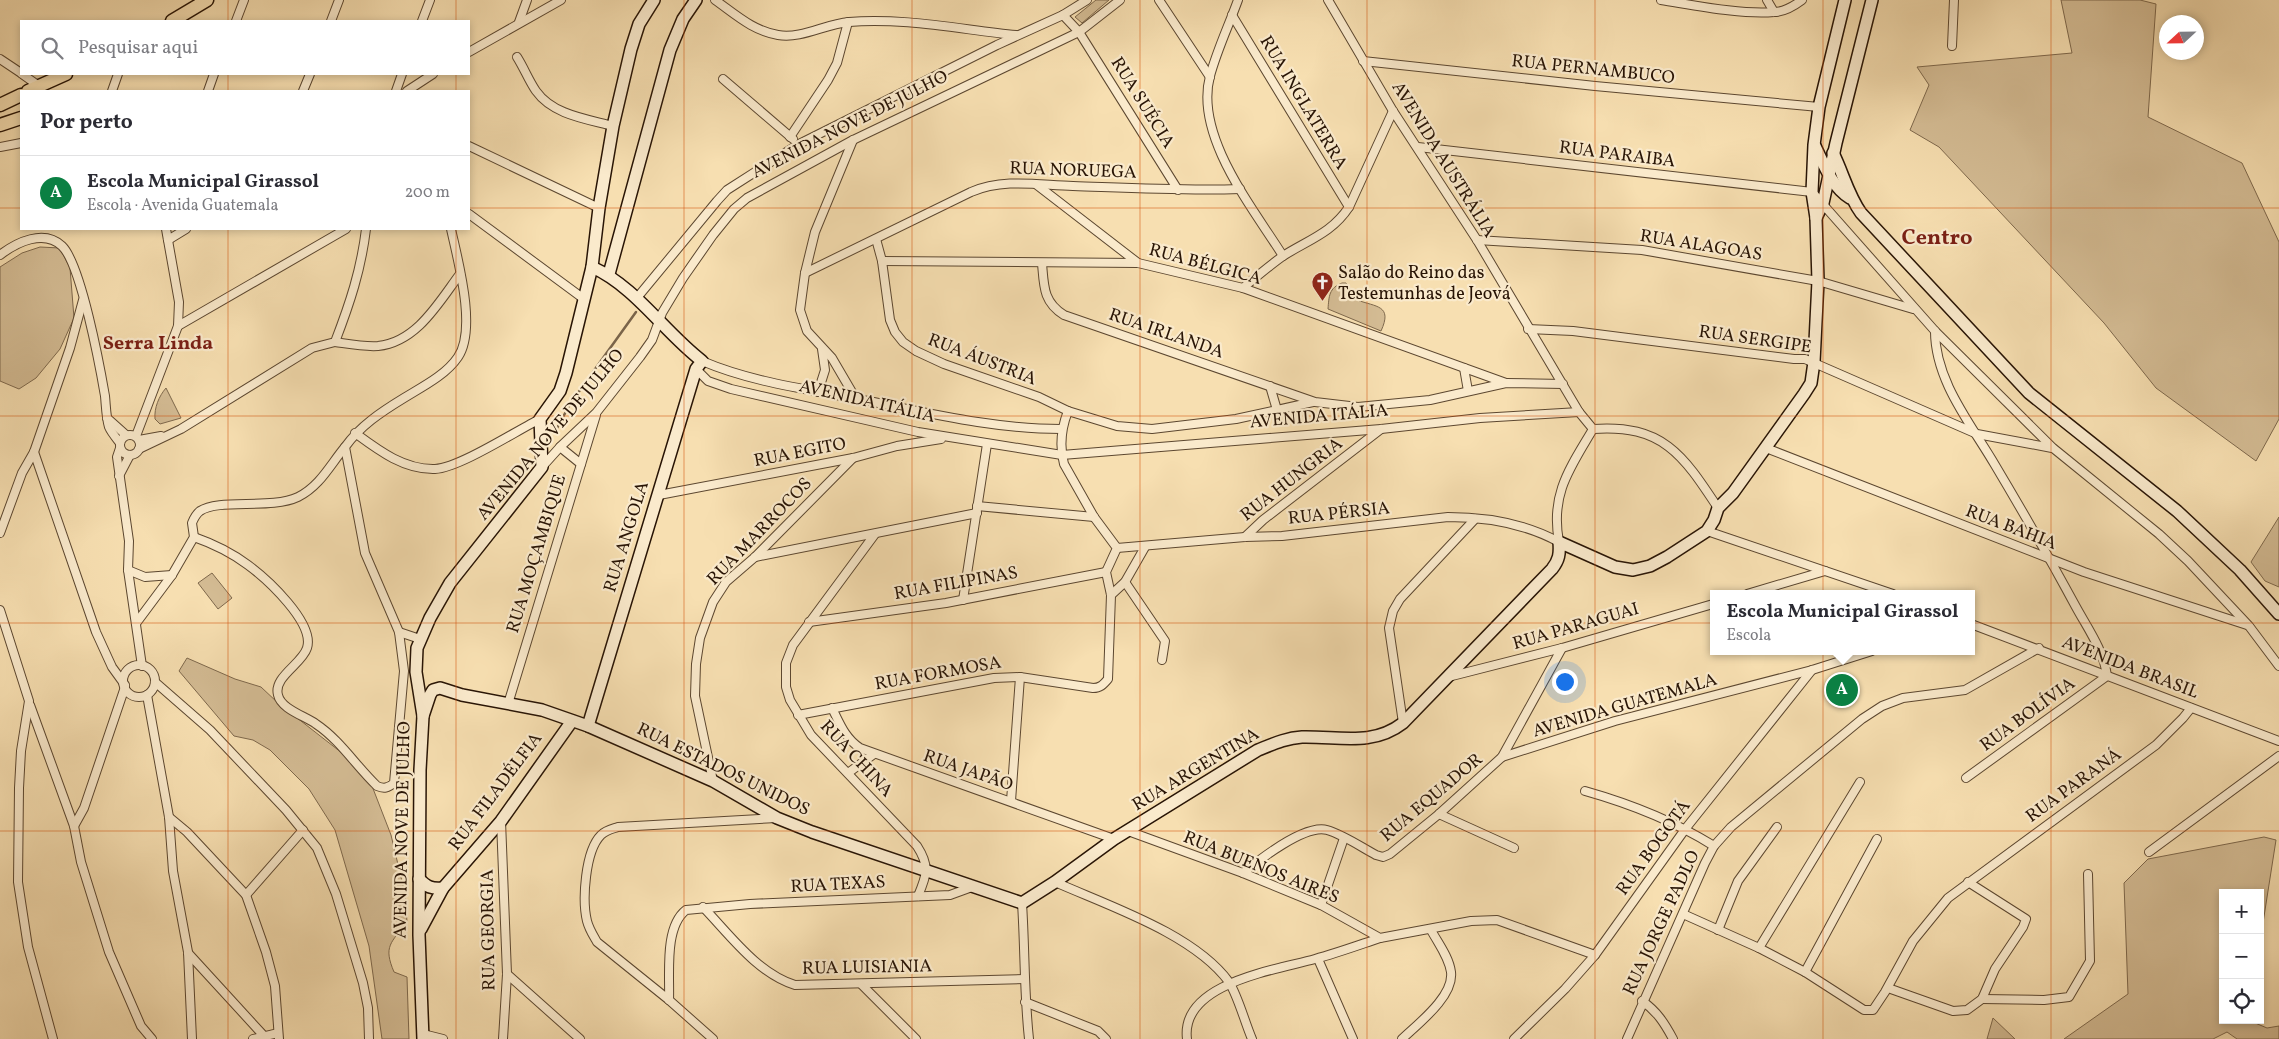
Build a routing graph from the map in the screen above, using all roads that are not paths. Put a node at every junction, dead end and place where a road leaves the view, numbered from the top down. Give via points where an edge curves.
1 (207, 0) edge
2 (244, 0) edge
3 (339, 0) edge
4 (430, 0) edge
5 (527, 0) edge
6 (561, 0) edge
7 (654, 0) edge
8 (696, 0) edge
9 (715, 0) edge
10 (1087, 0) edge
11 (1120, 0) edge
12 (1159, 0) edge
13 (1238, 0) edge
14 (1328, 0) edge
15 (1661, 0) edge
16 (1767, 0) edge
17 (1802, 0) edge
18 (1846, 0) edge
19 (1872, 0) edge
20 (1954, 0) edge
21 (1669, 1) edge
22 (1774, 12) junction
23 (1063, 15) junction
24 (1232, 15) junction
25 (174, 20) edge
26 (236, 20) edge
27 (331, 20) edge
28 (422, 20) edge
29 (519, 22) junction
30 (848, 22) junction
31 (1079, 32) junction
32 (1018, 36) junction
33 (1952, 46) dead end
34 (470, 51) edge
35 (518, 57) dead end
36 (0, 59) edge
37 (1364, 61) junction
38 (20, 73) edge
39 (23, 75) edge
40 (64, 75) edge
41 (118, 75) edge
42 (214, 75) edge
43 (310, 75) edge
44 (402, 75) edge
45 (431, 75) edge
46 (1210, 77) junction
47 (723, 79) dead end
48 (36, 90) edge
49 (112, 90) edge
50 (208, 90) edge
51 (303, 90) edge
52 (396, 90) edge
53 (409, 90) edge
54 (20, 95) edge
55 (0, 105) edge
56 (1819, 107) junction
57 (1393, 111) junction
58 (20, 118) edge
59 (0, 125) edge
60 (613, 126) junction
61 (790, 137) junction
62 (853, 140) junction
63 (1814, 141) junction
64 (20, 143) edge
65 (799, 144) junction
66 (470, 146) edge
67 (0, 147) edge
68 (1418, 147) junction
69 (1834, 148) junction
70 (1828, 174) junction
71 (1037, 185) junction
72 (1240, 189) junction
73 (1178, 190) junction
74 (1812, 192) junction
75 (1850, 198) junction
76 (1823, 203) junction
77 (1348, 207) junction
78 (599, 208) junction
79 (470, 215) edge
80 (1816, 218) junction
81 (166, 230) edge
82 (184, 230) edge
83 (344, 230) edge
84 (366, 230) edge
85 (452, 230) edge
86 (876, 239) junction
87 (168, 240) junction
88 (1477, 240) junction
89 (0, 255) edge
90 (1283, 256) junction
91 (882, 261) junction
92 (1138, 262) junction
93 (1042, 263) junction
94 (592, 267) junction
95 (805, 273) junction
96 (460, 274) junction
97 (609, 274) junction
98 (1818, 281) junction
99 (1243, 288) junction
100 (84, 298) junction
101 (584, 298) junction
102 (636, 299) junction
103 (1915, 309) junction
104 (660, 321) junction
105 (178, 326) junction
106 (1528, 329) junction
107 (1935, 331) junction
108 (336, 342) junction
109 (822, 347) junction
110 (1814, 362) junction
111 (699, 365) junction
112 (1464, 368) junction
113 (1506, 383) junction
114 (1563, 384) junction
115 (1270, 386) junction
116 (1468, 391) junction
117 (818, 392) junction
118 (856, 399) junction
119 (1315, 402) junction
120 (1277, 410) junction
121 (1068, 411) junction
122 (1579, 412) junction
123 (596, 413) junction
124 (107, 418) junction
125 (540, 419) junction
126 (1061, 429) junction
127 (1381, 429) junction
128 (1593, 429) junction
129 (355, 433) junction
130 (171, 434) junction
131 (1977, 434) junction
132 (133, 436) junction
133 (946, 438) junction
134 (987, 444) junction
135 (120, 445) junction
136 (345, 447) junction
137 (560, 447) junction
138 (1766, 448) junction
139 (2053, 448) junction
140 (139, 450) junction
141 (34, 452) junction
142 (130, 455) junction
143 (1062, 455) junction
144 (853, 458) junction
145 (581, 464) junction
146 (542, 467) junction
147 (119, 476) junction
148 (659, 495) junction
149 (1718, 508) junction
150 (977, 510) junction
151 (1094, 517) junction
152 (1475, 518) junction
153 (1707, 531) junction
154 (0, 534) edge
155 (876, 534) junction
156 (194, 537) junction
157 (1245, 537) junction
158 (1559, 542) junction
159 (1145, 547) junction
160 (1117, 548) junction
161 (755, 557) junction
162 (2050, 559) junction
163 (128, 570) junction
164 (1825, 571) junction
165 (1106, 572) junction
166 (172, 575) junction
167 (1125, 582) junction
168 (1761, 590) edge
169 (1881, 590) edge
170 (1111, 595) junction
171 (963, 600) junction
172 (1710, 605) edge
173 (0, 610) edge
174 (2279, 614) edge
175 (137, 622) junction
176 (810, 622) junction
177 (1975, 625) edge
178 (2249, 626) junction
179 (399, 632) junction
180 (420, 639) junction
181 (1562, 648) junction
182 (2039, 648) junction
183 (1859, 655) edge
184 (1162, 660) dead end
185 (142, 666) junction
186 (2279, 666) edge
187 (1812, 670) junction
188 (410, 672) junction
189 (2107, 676) junction
190 (1020, 677) junction
191 (1447, 677) junction
192 (155, 682) junction
193 (125, 686) junction
194 (147, 695) junction
195 (29, 701) junction
196 (508, 704) junction
197 (832, 708) junction
198 (2191, 708) junction
199 (798, 715) junction
200 (423, 716) junction
201 (572, 721) junction
202 (1402, 723) junction
203 (588, 726) junction
204 (2279, 741) edge
205 (874, 754) junction
206 (2279, 756) edge
207 (1502, 758) junction
208 (848, 773) junction
209 (1966, 778) dead end
210 (713, 782) junction
211 (1860, 782) dead end
212 (1585, 791) dead end
213 (1011, 801) junction
214 (1439, 814) junction
215 (169, 817) junction
216 (777, 818) junction
217 (501, 821) junction
218 (74, 826) junction
219 (1777, 827) dead end
220 (1686, 828) junction
221 (303, 830) junction
222 (1128, 831) junction
223 (1344, 838) junction
224 (1114, 839) junction
225 (1877, 839) dead end
226 (1714, 846) junction
227 (1514, 848) dead end
228 (2149, 852) dead end
229 (927, 872) junction
230 (1243, 873) junction
231 (2088, 874) dead end
232 (419, 879) junction
233 (1055, 882) junction
234 (1968, 882) junction
235 (972, 887) junction
236 (443, 888) junction
237 (246, 895) junction
238 (918, 896) junction
239 (1022, 903) junction
240 (1321, 905) junction
241 (703, 907) junction
242 (1682, 914) junction
243 (1431, 930) junction
244 (1718, 930) junction
245 (418, 935) junction
246 (1380, 938) junction
247 (1759, 948) junction
248 (188, 952) junction
249 (1595, 955) junction
250 (1318, 959) junction
251 (1805, 972) junction
252 (507, 974) junction
253 (1024, 979) junction
254 (1229, 983) junction
255 (861, 984) junction
256 (1888, 988) junction
257 (1982, 999) junction
258 (669, 1000) junction
259 (1642, 1001) junction
260 (1025, 1002) junction
261 (264, 1036) junction
262 (279, 1036) edge
263 (423, 1036) edge
264 (53, 1039) edge
265 (152, 1039) edge
266 (192, 1039) edge
267 (253, 1039) edge
268 (370, 1039) edge
269 (443, 1039) edge
270 (503, 1039) edge
271 (580, 1039) edge
272 (713, 1039) edge
273 (916, 1039) edge
274 (1029, 1039) edge
275 (1106, 1039) edge
276 (1187, 1039) edge
277 (1252, 1039) edge
278 (1353, 1039) edge
279 (1402, 1039) edge
280 (1514, 1039) edge
281 (1627, 1039) edge
282 (1673, 1039) edge

1 - 25 main road
2 - 26 street
3 - 27 street
4 - 28 street
5 - 29 street
6 - 29 street
7 - 60 main road via 638,24
8 - 97 main road via 683,19 670,50
9 - 30 street via 750,26 780,35 794,35
10 - 23 street, AVENIDA NOVE DE JULHO
11 - 31 street, AVENIDA NOVE DE JULHO
12 - 46 street
13 - 24 street
14 - 37 street, AVENIDA AUSTRÁLIA
15 - 21 street
16 - 22 street
17 - 22 street
18 - 56 main road
19 - 69 main road
20 - 33 street
21 - 22 street
23 - 31 street, RUA SUÉCIA
23 - 32 street, AVENIDA NOVE DE JULHO
24 - 46 street
24 - 77 street, RUA INGLATERRA
29 - 34 street
30 - 32 street via 916,25
30 - 61 street via 837,63
31 - 62 street, AVENIDA NOVE DE JULHO
31 - 73 street, RUA SUÉCIA
32 - 65 street, AVENIDA NOVE DE JULHO
35 - 60 street via 537,92 555,107 570,115
36 - 38 street
37 - 56 street, RUA PERNAMBUCO
37 - 57 street, AVENIDA AUSTRÁLIA
39 - 48 street
40 - 48 main road
41 - 49 street
42 - 50 street
43 - 51 street
44 - 52 street
45 - 53 street
46 - 72 street via 1210,123
47 - 61 street
54 - 55 main road
56 - 63 main road
57 - 68 street, AVENIDA AUSTRÁLIA
57 - 77 street
58 - 59 main road
60 - 78 main road
61 - 65 street
62 - 95 street via 821,218
62 - 104 street, AVENIDA NOVE DE JULHO via 763,189 734,210 683,278
63 - 69 main road
63 - 70 main road
63 - 74 main road
64 - 67 street
65 - 102 street, AVENIDA NOVE DE JULHO via 727,190
66 - 78 street
68 - 74 street, RUA PARAIBA
68 - 88 street, AVENIDA AUSTRÁLIA
69 - 70 main road
69 - 75 main road
70 - 75 main road
70 - 76 main road
71 - 73 street, RUA NORUEGA
71 - 86 street, RUA NORUEGA via 1010,182 982,187
71 - 92 street
72 - 73 street, RUA NORUEGA
72 - 90 street
74 - 76 street
74 - 80 main road
75 - 174 main road via 2029,393 2177,511 2240,570
76 - 80 main road
76 - 103 street
77 - 90 street via 1340,220 1325,232
78 - 94 main road
79 - 101 street
80 - 98 main road
81 - 87 street
82 - 87 street
83 - 105 street
84 - 108 street via 356,286
85 - 96 street
86 - 91 street, RUA ÁUSTRIA
86 - 95 street, RUA NORUEGA
87 - 105 street via 179,302
88 - 98 street, RUA ALAGOAS via 1642,250
88 - 106 street, AVENIDA AUSTRÁLIA
89 - 100 street via 38,237 61,245 77,273
90 - 99 street
91 - 93 street, RUA BÉLGICA
91 - 121 street, RUA ÁUSTRIA via 890,320 904,342 937,361 1039,397
92 - 93 street, RUA BÉLGICA
92 - 99 street, RUA BÉLGICA
93 - 115 street, RUA IRLANDA via 1046,295 1053,308 1064,315
94 - 97 main road
94 - 101 main road
95 - 109 street via 800,310 802,320 807,331
96 - 108 street via 416,329 404,339 376,346
96 - 129 street via 467,330 458,357 438,377 383,411
97 - 102 main road, AVENIDA ITÁLIA
98 - 103 street, RUA ALAGOAS
98 - 110 main road
99 - 112 street, RUA BÉLGICA
100 - 124 street
100 - 141 street
101 - 125 main road via 560,391
102 - 104 main road, AVENIDA ITÁLIA
103 - 107 street
104 - 111 main road, AVENIDA ITÁLIA
104 - 123 street, AVENIDA NOVE DE JULHO via 652,340
105 - 132 street via 148,408
106 - 110 street, RUA SERGIPE via 1573,331
106 - 114 street, AVENIDA AUSTRÁLIA
107 - 131 street via 1944,376
107 - 139 street
108 - 130 street via 312,348
109 - 117 street via 825,370
109 - 118 street
110 - 131 street, RUA SERGIPE
110 - 138 main road via 1811,383
111 - 117 street, AVENIDA ITÁLIA
111 - 133 street, AVENIDA ITÁLIA via 708,381 731,389
111 - 148 main road, RUA ANGOLA
112 - 113 street, RUA BÉLGICA
112 - 116 street
113 - 114 street
113 - 116 street
114 - 122 street, AVENIDA AUSTRÁLIA
115 - 119 street, RUA IRLANDA
115 - 120 street
116 - 119 street via 1430,400 1358,407
117 - 118 street, AVENIDA ITÁLIA
118 - 126 street, AVENIDA ITÁLIA via 1007,427
119 - 120 street, AVENIDA ITÁLIA
120 - 121 street, AVENIDA ITÁLIA via 1236,419 1140,429 1117,426
121 - 126 street
122 - 127 street, AVENIDA ITÁLIA
122 - 128 street, AVENIDA AUSTRÁLIA
123 - 137 street, AVENIDA NOVE DE JULHO
123 - 145 street, RUA MOÇAMBIQUE
124 - 132 street
124 - 135 street via 109,428
125 - 129 street via 457,463 436,469 422,468 388,456
125 - 146 main road
126 - 143 street
127 - 143 street, AVENIDA ITÁLIA
127 - 157 street, RUA HUNGRIA
128 - 149 street via 1626,429 1658,439 1685,460
128 - 158 street via 1565,477 1556,508
129 - 136 street
130 - 132 street
130 - 140 street
131 - 139 street, RUA SERGIPE
131 - 162 street
132 - 135 street
132 - 140 street
133 - 134 street, AVENIDA ITÁLIA
133 - 144 street, RUA EGITO
134 - 143 street, AVENIDA ITÁLIA
134 - 150 street
135 - 142 street via 124,453
135 - 147 street via 117,456
136 - 156 street via 318,483 299,496 276,503 212,507 199,511 192,523
136 - 179 street via 365,553
137 - 145 street
137 - 146 street, AVENIDA NOVE DE JULHO
138 - 149 main road
138 - 162 street, RUA BAHIA
139 - 178 street via 2164,539
140 - 142 street
141 - 154 street via 22,473
141 - 193 street via 96,632
142 - 147 street
143 - 151 street via 1074,485
144 - 148 street, RUA EGITO
144 - 161 street, RUA MARROCOS
145 - 196 street, RUA MOÇAMBIQUE
146 - 180 main road, AVENIDA NOVE DE JULHO via 450,583
147 - 163 street via 129,541
148 - 203 main road, RUA ANGOLA
149 - 153 main road
150 - 151 street
150 - 155 street
150 - 171 street
151 - 160 street
152 - 157 street, RUA PÉRSIA via 1448,517
152 - 158 street, RUA PÉRSIA via 1524,527
152 - 202 street via 1400,599 1393,611 1389,628
153 - 158 main road via 1650,566 1633,570 1615,567
153 - 164 street
155 - 161 street
155 - 176 street, RUA CHINA
156 - 166 street
156 - 188 street via 210,542 249,565 289,604 303,625 308,646 306,653 280,682 277,688 279,698 321,727 372,781 384,788 394,783
157 - 159 street, RUA PÉRSIA
158 - 191 main road, RUA ARGENTINA via 1558,562
159 - 160 street, RUA PÉRSIA
159 - 167 street
160 - 165 street
161 - 210 street, RUA MARROCOS via 726,582 713,602 700,638 695,696
162 - 178 street, RUA BAHIA
162 - 189 street via 2102,655
163 - 166 street via 145,577
163 - 175 street
164 - 168 street
164 - 169 street
165 - 170 street, RUA FORMOSA
165 - 171 street, RUA FILIPINAS
166 - 175 street
167 - 170 street
167 - 184 street via 1165,641
170 - 190 street, RUA FORMOSA via 1108,679 1102,685 1093,688
171 - 176 street, RUA FILIPINAS
172 - 181 street, RUA PARAGUAI
173 - 195 street
175 - 185 street
176 - 199 street, RUA CHINA via 793,645 786,663 786,688
177 - 182 street, AVENIDA BRASIL
178 - 186 street
179 - 180 street
179 - 188 street
180 - 188 main road, AVENIDA NOVE DE JULHO
181 - 191 street, RUA PARAGUAI
181 - 207 street, RUA EQUADOR
182 - 189 street, AVENIDA BRASIL
182 - 226 street, RUA JORGE PADLO via 1965,690 1903,698 1882,706 1754,806
183 - 187 street, AVENIDA GUATEMALA
185 - 192 street via 153,672
185 - 193 street via 126,672
187 - 207 street, AVENIDA GUATEMALA via 1615,721
187 - 220 street, RUA BOGOTÁ
188 - 200 main road, AVENIDA NOVE DE JULHO
189 - 198 street, AVENIDA BRASIL
189 - 209 street, RUA BOLÍVIA
190 - 197 street, RUA FORMOSA via 994,678
190 - 213 street
191 - 202 main road, RUA ARGENTINA
192 - 194 street
192 - 221 street via 210,730
193 - 194 street via 132,695
193 - 218 street via 84,808
194 - 215 street
195 - 218 street
195 - 264 street via 21,751 18,882 29,955
196 - 200 main road, RUA ESTADOS UNIDOS via 440,688 433,690
196 - 201 main road, RUA ESTADOS UNIDOS via 542,710
197 - 199 street, RUA FORMOSA
197 - 205 street, RUA JAPÃO via 851,742
198 - 204 street, AVENIDA BRASIL
198 - 234 street, RUA PARANÁ via 2156,745
199 - 208 street, RUA CHINA via 810,735
200 - 232 main road, AVENIDA NOVE DE JULHO
201 - 203 main road, RUA ESTADOS UNIDOS
201 - 217 main road, RUA FILADÉLFIA
202 - 222 main road, RUA ARGENTINA via 1385,735 1372,738 1301,737 1275,742 1248,755
203 - 210 main road, RUA ESTADOS UNIDOS
205 - 208 street
205 - 213 street, RUA JAPÃO
206 - 228 street
207 - 214 street, RUA EQUADOR
208 - 229 street, RUA CHINA via 917,846 924,857
210 - 216 main road, RUA ESTADOS UNIDOS
211 - 247 street
212 - 220 street via 1623,802
213 - 224 street, RUA JAPÃO
214 - 223 street, RUA EQUADOR via 1383,857
214 - 227 street
215 - 237 street
215 - 248 street via 173,872
216 - 229 main road, RUA ESTADOS UNIDOS
216 - 258 street via 618,827 604,832 591,849 584,892 587,921 592,933 598,942
217 - 236 main road, RUA FILADÉLFIA
217 - 252 street, RUA GEORGIA
218 - 265 street via 81,862 109,952 141,1026
219 - 244 street via 1738,881
220 - 226 street
220 - 249 street, RUA BOGOTÁ
221 - 237 street
221 - 268 street via 317,848 336,894 363,983
222 - 224 main road, RUA ARGENTINA
222 - 230 street, RUA BUENOS AIRES
223 - 230 street, RUA EQUADOR via 1326,830 1316,830 1280,846
223 - 240 street
224 - 233 main road, RUA ARGENTINA
225 - 251 street
226 - 242 street, RUA JORGE PADLO
229 - 235 main road, RUA ESTADOS UNIDOS
229 - 238 street
230 - 240 street, RUA BUENOS AIRES
231 - 257 street via 2090,961 2069,997
232 - 236 main road via 426,887
232 - 245 main road, AVENIDA NOVE DE JULHO
233 - 239 main road, RUA ARGENTINA
233 - 254 street via 1182,940
234 - 256 street, RUA PARANÁ via 1930,919
234 - 257 street via 2026,919
235 - 238 street, RUA TEXAS via 950,895
235 - 239 main road, RUA ESTADOS UNIDOS
236 - 245 main road, RUA FILADÉLFIA
237 - 262 street via 275,986
238 - 241 street, RUA TEXAS
239 - 253 street
240 - 246 street, RUA BUENOS AIRES
241 - 255 street, RUA LUISIANIA via 758,964 784,981 795,985
241 - 258 street via 686,910 675,924
242 - 244 street
242 - 259 street, RUA JORGE PADLO
243 - 246 street
243 - 249 street via 1470,921 1497,920
243 - 279 street via 1449,963 1451,983 1432,1010
244 - 247 street
245 - 263 main road, AVENIDA NOVE DE JULHO
246 - 250 street
247 - 251 street
248 - 261 street
248 - 266 street
249 - 280 street, RUA BOGOTÁ
250 - 254 street
250 - 278 street
251 - 256 street, RUA PARANÁ via 1869,1011 1876,1008
252 - 270 street, RUA GEORGIA
252 - 271 street
253 - 255 street, RUA LUISIANIA
253 - 260 street
254 - 276 street via 1191,1012
254 - 277 street
255 - 273 street
256 - 257 street via 1953,1011 1967,1010
258 - 272 street
259 - 281 street, RUA JORGE PADLO
259 - 282 street via 1664,1022
260 - 274 street
260 - 275 street via 1098,1031
261 - 262 street
261 - 267 street
263 - 269 street

